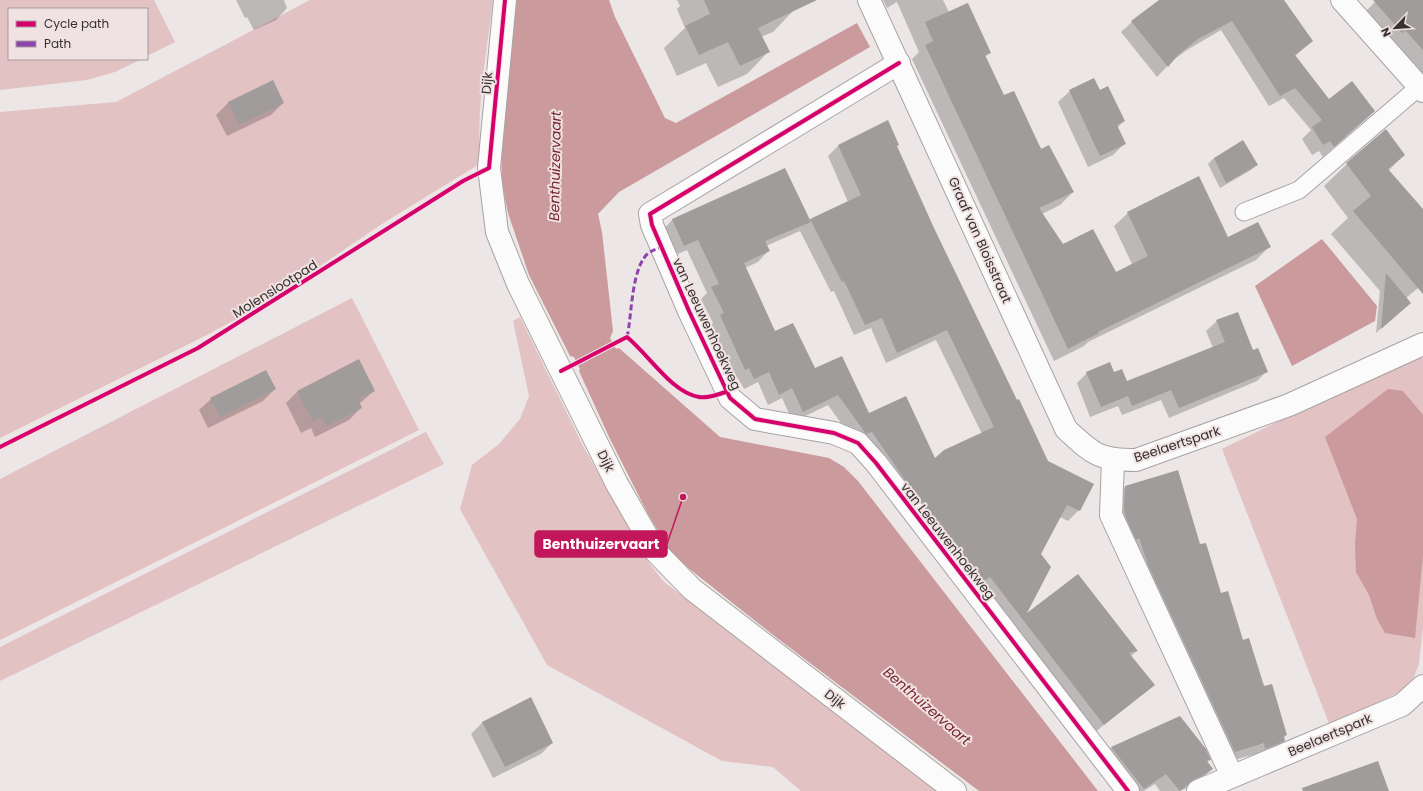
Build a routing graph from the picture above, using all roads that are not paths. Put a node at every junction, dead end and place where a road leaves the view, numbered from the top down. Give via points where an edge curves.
1 (505, 0) edge
2 (869, 0) edge
3 (1345, 1) edge
4 (899, 63) junction
5 (1421, 89) edge
6 (1244, 212) dead end
7 (1423, 344) edge
8 (1113, 460) junction
9 (1423, 686) edge
10 (1232, 776) junction
11 (955, 791) edge
12 (1128, 791) edge
13 (1198, 791) edge

1 - 11 street, Dijk via 489,168 498,232 518,284 621,490 656,552 692,589
2 - 4 street, Graaf van Bloisstraat
3 - 5 street
4 - 8 street, Graaf van Bloisstraat via 1066,429 1090,452
4 - 12 street, van Leeuwenhoekweg via 650,214 652,225 730,398 755,419 834,433 858,443
5 - 6 lane via 1298,190
7 - 8 street, Beelaertspark via 1289,405 1136,460
8 - 10 street via 1111,515
9 - 10 street, Beelaertspark via 1402,705
10 - 13 street, Beelaertspark

